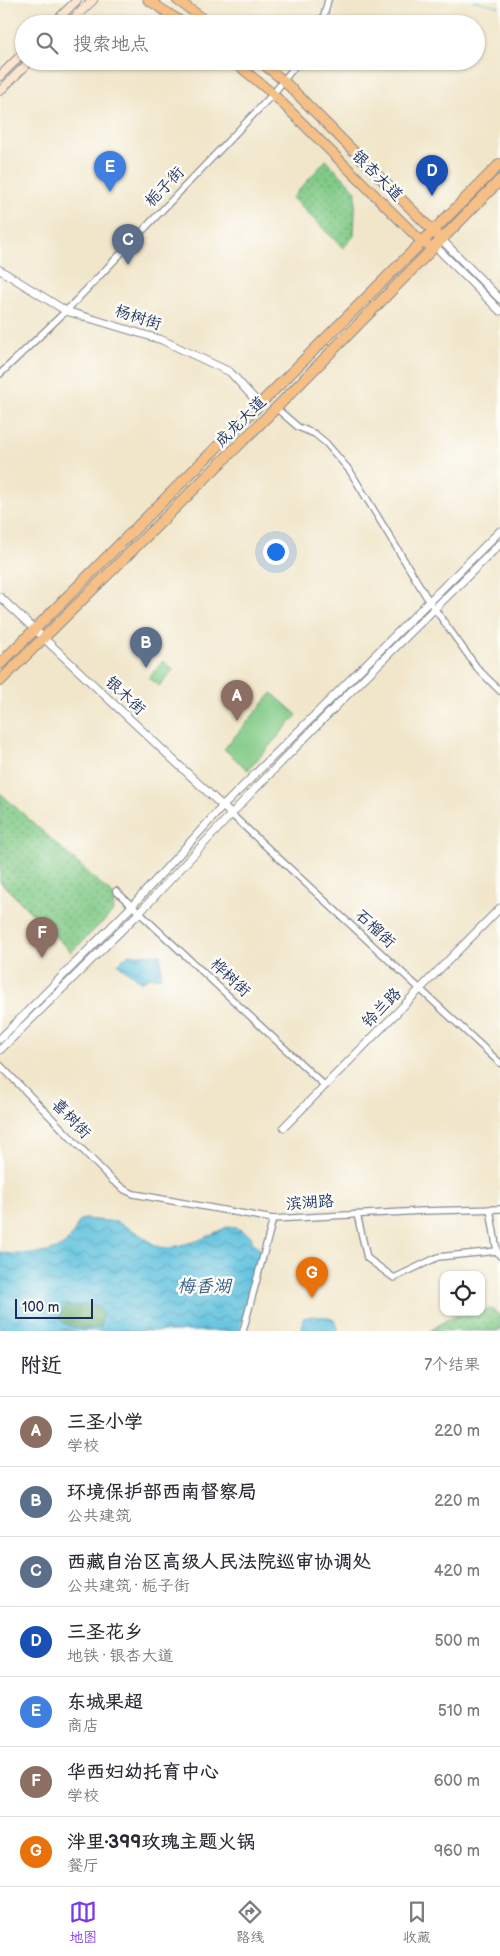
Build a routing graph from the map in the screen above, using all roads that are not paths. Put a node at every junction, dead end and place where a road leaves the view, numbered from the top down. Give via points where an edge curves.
1 (77, 0) edge
2 (93, 0) edge
3 (148, 0) edge
4 (177, 0) edge
5 (328, 0) edge
6 (62, 15) edge
7 (77, 15) edge
8 (171, 15) edge
9 (198, 15) edge
10 (324, 15) edge
11 (15, 61) edge
12 (21, 70) edge
13 (243, 70) edge
14 (270, 70) edge
15 (292, 70) edge
16 (0, 76) edge
17 (284, 81) junction
18 (0, 91) edge
19 (273, 94) junction
20 (500, 164) edge
21 (500, 180) edge
22 (432, 231) junction
23 (422, 242) junction
24 (438, 243) junction
25 (0, 270) edge
26 (500, 299) edge
27 (66, 311) junction
28 (500, 311) edge
29 (0, 374) edge
30 (260, 405) junction
31 (276, 408) junction
32 (500, 531) edge
33 (500, 544) edge
34 (0, 597) edge
35 (429, 601) junction
36 (435, 608) junction
37 (34, 629) junction
38 (43, 638) junction
39 (0, 664) edge
40 (0, 681) edge
41 (500, 691) edge
42 (223, 806) junction
43 (231, 814) junction
44 (116, 891) dead end
45 (132, 906) junction
46 (500, 908) edge
47 (140, 912) junction
48 (419, 990) junction
49 (0, 1039) edge
50 (0, 1050) edge
51 (500, 1063) edge
52 (0, 1065) edge
53 (325, 1086) junction
54 (284, 1127) dead end
55 (125, 1190) joint
56 (490, 1209) junction
57 (500, 1209) edge
58 (358, 1214) junction
59 (273, 1219) junction
60 (498, 1254) edge
61 (243, 1331) edge

1 - 6 main road
2 - 7 main road
3 - 8 main road
4 - 9 main road
5 - 10 street
11 - 16 main road
12 - 18 main road
13 - 19 main road, 银杏大道
14 - 17 main road, 银杏大道
15 - 17 street, 栀子街
17 - 19 street, 栀子街
17 - 22 main road, 银杏大道
19 - 23 main road, 银杏大道
19 - 27 street, 栀子街
20 - 22 highway, 成龙大道
21 - 24 highway, 成龙大道
22 - 23 highway, 成龙大道
22 - 24 main road, 银杏大道
23 - 24 main road, 银杏大道
23 - 30 highway, 成龙大道
24 - 26 street, 银杏大道
24 - 28 street, 银杏大道
24 - 31 highway, 成龙大道
25 - 27 street, 杨树街
27 - 29 street, 栀子街
27 - 30 street, 杨树街 via 134,330 201,357 230,372
30 - 37 highway, 成龙大道
31 - 35 street via 298,427 320,438 350,470
31 - 38 highway, 成龙大道
32 - 35 street
33 - 36 street
34 - 37 street, 银木街
35 - 36 street
35 - 42 street
36 - 41 street via 478,669
36 - 43 street
37 - 38 street, 银木街
37 - 39 highway, 成龙大道
38 - 40 highway, 成龙大道
38 - 42 street, 银木街
42 - 43 street, 银木街
42 - 45 street
43 - 47 street
43 - 48 street, 石榴街
44 - 45 street, 桦树街
45 - 47 street, 桦树街
45 - 49 street
46 - 48 street, 铃兰路
47 - 50 street
47 - 53 street, 桦树街
48 - 51 street, 石榴街
48 - 53 street, 铃兰路
52 - 55 street, 喜树街
53 - 54 street, 铃兰路
55 - 59 street, 滨湖路
56 - 57 street, 滨湖路
56 - 58 street, 滨湖路
56 - 60 street
58 - 59 street, 滨湖路
58 - 60 street via 366,1258 394,1278 438,1257
59 - 61 street

